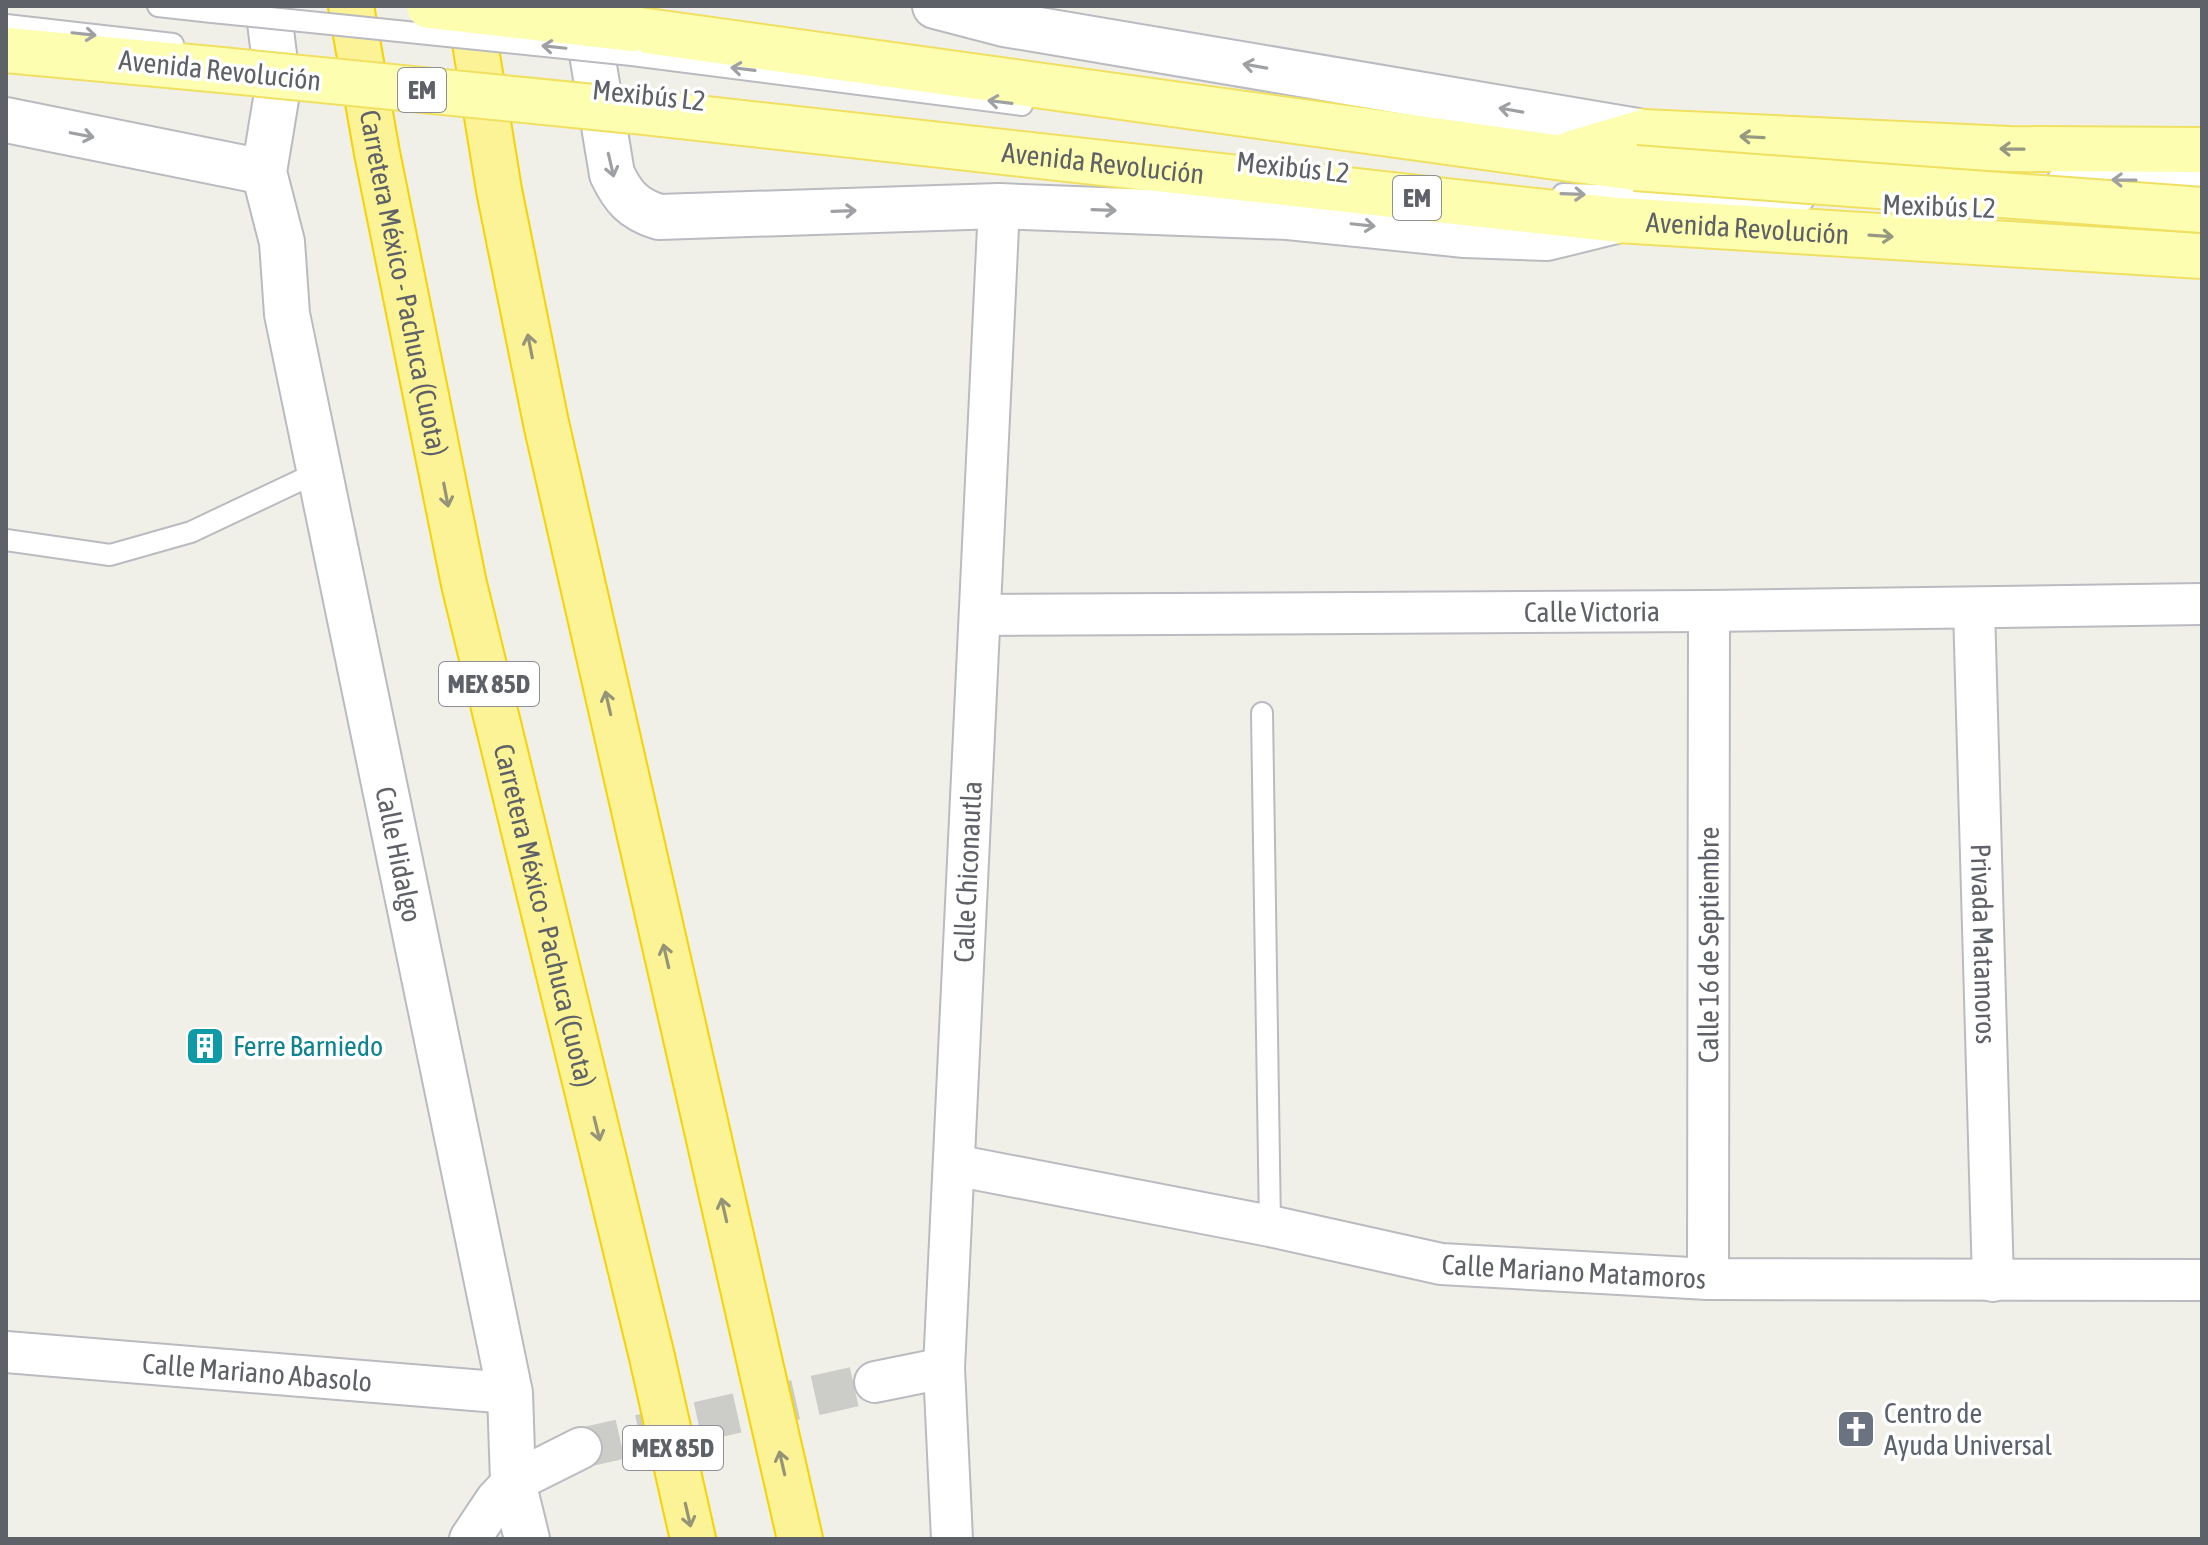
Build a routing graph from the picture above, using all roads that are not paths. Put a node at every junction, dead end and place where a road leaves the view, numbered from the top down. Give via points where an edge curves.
1 (158, 6) edge
2 (268, 6) edge
3 (351, 6) edge
4 (429, 6) edge
5 (469, 6) edge
6 (584, 6) edge
7 (935, 6) edge
8 (1005, 15) edge
9 (6, 25) edge
10 (632, 42) junction
11 (6, 50) edge
12 (254, 53) dead end
13 (201, 58) junction
14 (302, 58) dead end
15 (333, 61) dead end
16 (634, 102) junction
17 (1044, 108) dead end
18 (6, 120) edge
19 (1234, 132) dead end
20 (1639, 150) junction
21 (2202, 150) edge
22 (264, 172) junction
23 (2202, 181) edge
24 (999, 206) junction
25 (2202, 212) edge
26 (1618, 220) junction
27 (2202, 256) edge
28 (320, 471) junction
29 (6, 540) edge
30 (2202, 604) edge
31 (1974, 608) junction
32 (1709, 611) junction
33 (980, 615) junction
34 (1262, 713) dead end
35 (954, 1165) junction
36 (1270, 1226) junction
37 (1708, 1279) junction
38 (2202, 1280) edge
39 (1993, 1281) junction
40 (6, 1352) edge
41 (944, 1368) junction
42 (875, 1382) tunnel mouth
43 (510, 1393) junction
44 (581, 1448) tunnel mouth
45 (513, 1482) junction
46 (470, 1539) edge
47 (527, 1539) edge
48 (693, 1539) edge
49 (800, 1539) edge
50 (952, 1539) edge

10 -> 1 lane, Mexibús L2, bridge
2 - 22 main road via 278,87
3 -> 48 highway, Carretera México - Pachuca (Cuota) / MEX 85D via 464,584
4 - 10 main road, Avenida Revolución / EM, bridge
49 -> 5 highway via 546,423
6 -> 24 main road via 612,174 621,192 647,213 674,217
7 - 8 main road
20 -> 8 main road
9 -> 13 lane
17 -> 10 lane, Mexibús L2
10 - 20 main road, Avenida Revolución / EM via 1556,158
11 - 13 main road, Avenida Revolución / EM
12 - 14 lane
13 - 16 main road, Avenida Revolución / EM, bridge
15 - 16 lane, Mexibús L2
16 -> 25 lane, Mexibús L2 via 1530,193
16 - 26 main road, Avenida Revolución / EM
18 -> 22 main road
23 -> 19 lane, Mexibús L2 via 1536,171
21 -> 20 main road
20 - 25 main road, EM, bridge
22 - 28 main road, Calle Hidalgo via 282,242 287,314
24 -> 26 main road via 1288,217 1547,238
24 - 33 street, Calle Chiconautla
26 -> 27 main road, Avenida Revolución / EM
28 - 29 lane via 191,532 110,555
28 - 43 main road, Calle Hidalgo
30 - 31 street, Calle Victoria
31 - 32 street, Calle Victoria
31 - 39 street, Privada Matamoros
32 - 33 street, Calle Victoria
32 - 37 street, Calle 16 de Septiembre
33 - 35 street, Calle Chiconautla
34 - 36 lane
35 - 36 street, Calle Mariano Matamoros
35 - 41 street, Calle Chiconautla
36 - 37 street, Calle Mariano Matamoros via 1441,1264
37 - 39 street, Calle Mariano Matamoros
38 - 39 street, Calle Mariano Matamoros
40 - 43 street, Calle Mariano Abasolo
41 - 42 street
41 - 50 street, Calle Chiconautla
43 - 45 main road, Calle Hidalgo
44 - 45 street
45 - 46 street
45 - 47 main road, Calle Hidalgo

